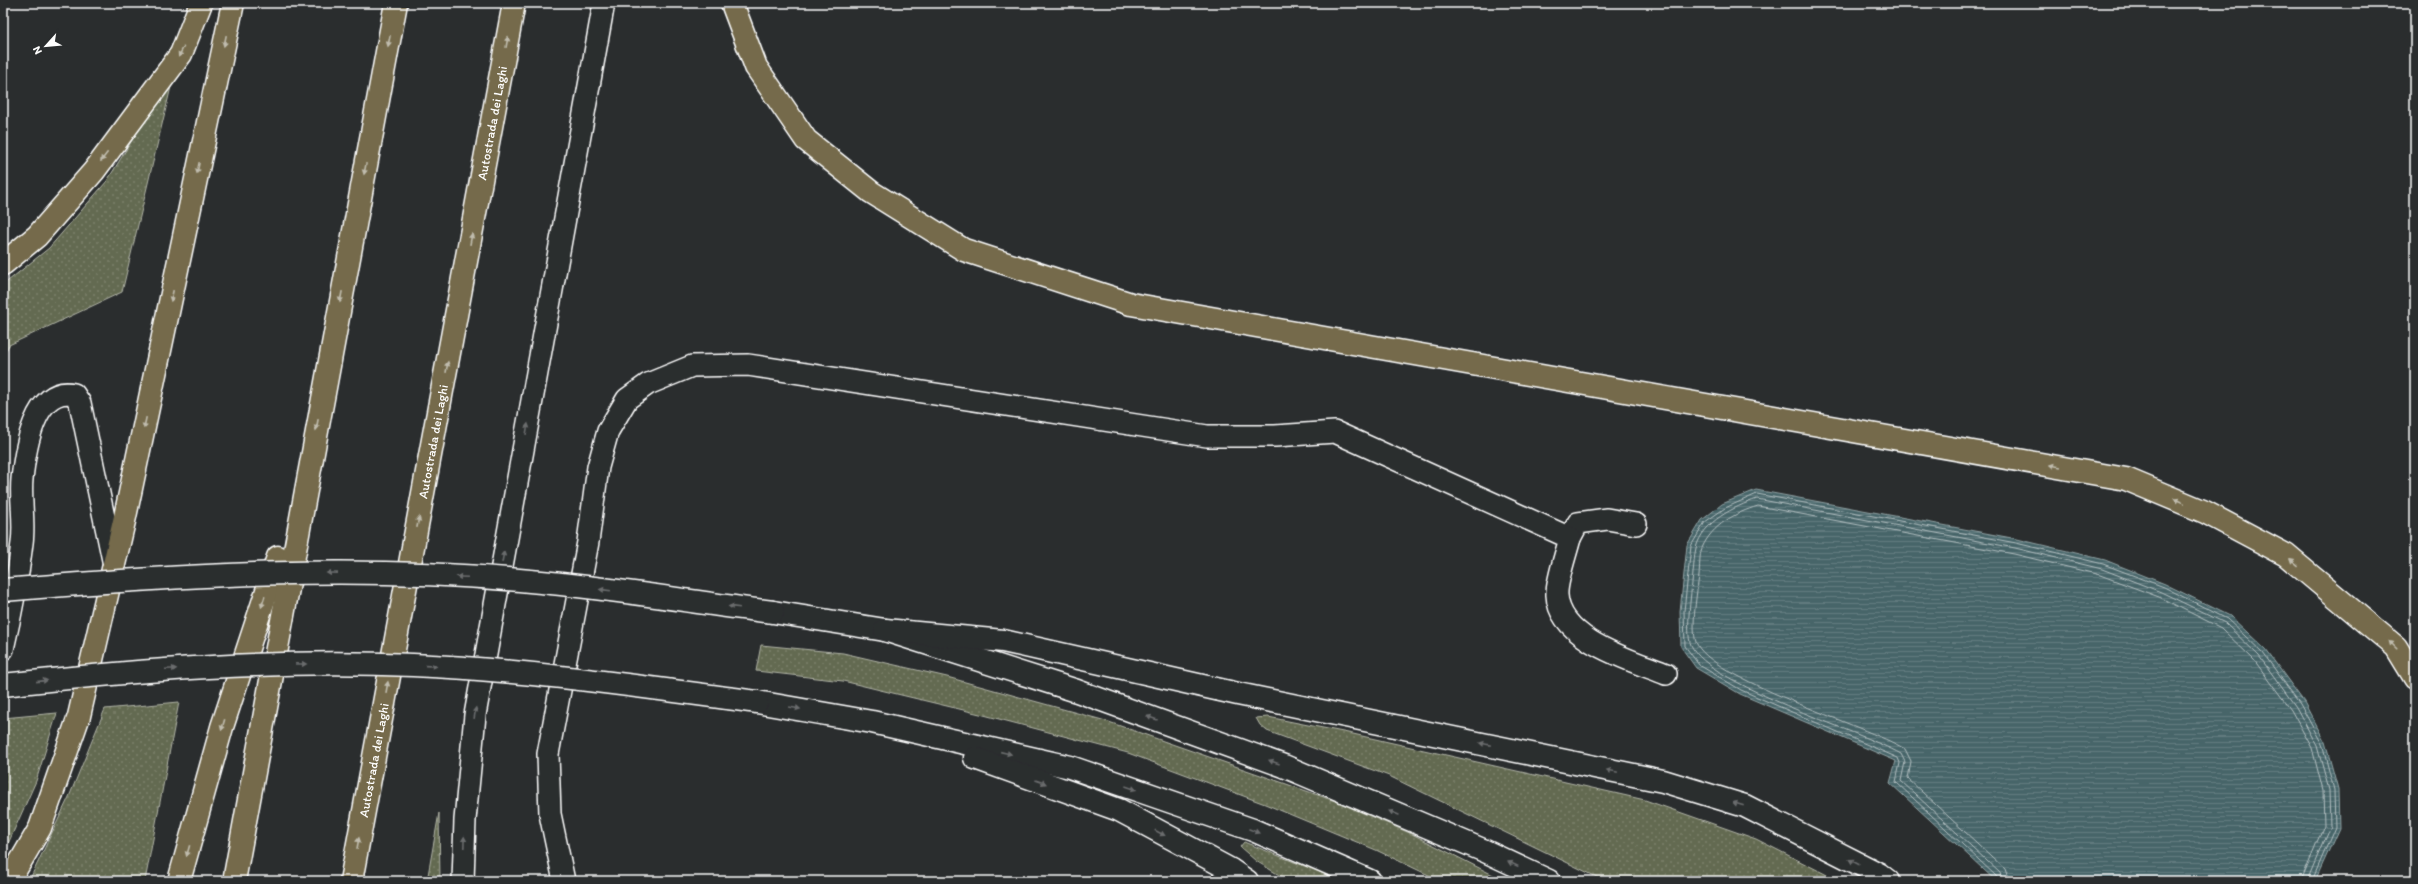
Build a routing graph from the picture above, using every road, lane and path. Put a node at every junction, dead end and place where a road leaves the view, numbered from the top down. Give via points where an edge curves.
1 (201, 3) edge
2 (233, 3) edge
3 (396, 3) edge
4 (514, 3) edge
5 (604, 3) edge
6 (732, 3) edge
7 (3, 264) edge
8 (311, 459) junction
9 (1636, 524) dead end
10 (1570, 538) junction
11 (114, 565) junction
12 (3, 590) edge
13 (885, 630) junction
14 (3, 649) edge
15 (1666, 674) dead end
16 (2415, 678) edge
17 (3, 685) edge
18 (872, 722) junction
19 (9, 881) edge
20 (179, 881) edge
21 (234, 881) edge
22 (351, 881) edge
23 (463, 881) edge
24 (564, 881) edge
25 (1247, 881) edge
26 (1370, 881) edge
27 (1549, 881) edge
28 (1888, 881) edge

1 -> 7 highway via 181,54 94,171 37,236
2 -> 11 highway
3 -> 8 highway
22 -> 4 highway, Autostrada dei Laghi
23 -> 5 lane via 465,820 475,715
16 -> 6 highway via 2396,647 2286,555 2205,512 2126,479 1131,304 964,250 871,192 806,140 756,67
8 -> 20 highway via 222,727
8 - 21 highway
9 - 10 lane via 1607,519 1578,523
10 - 15 lane via 1557,594 1562,612 1579,634 1611,653
10 - 24 lane via 1335,432 1275,436 1207,436 748,365 692,366 648,384 627,399 608,431 600,460 588,542 548,754 550,814
11 - 14 lane via 80,403 74,394 65,392 54,395 39,410 30,432 22,480 23,542
11 - 19 highway via 79,716 59,777 40,828
13 -> 12 main road, bridge via 773,612 530,581 431,575 280,572 146,578
27 -> 13 main road via 1478,848 1284,766 1077,691
28 -> 13 main road via 1879,874 1745,806 1663,782 1238,694 1003,642
17 -> 18 main road, bridge via 136,671 264,664 412,665 520,672 757,702
18 -> 25 main road via 1119,810
18 -> 26 main road via 1070,768 1252,830

